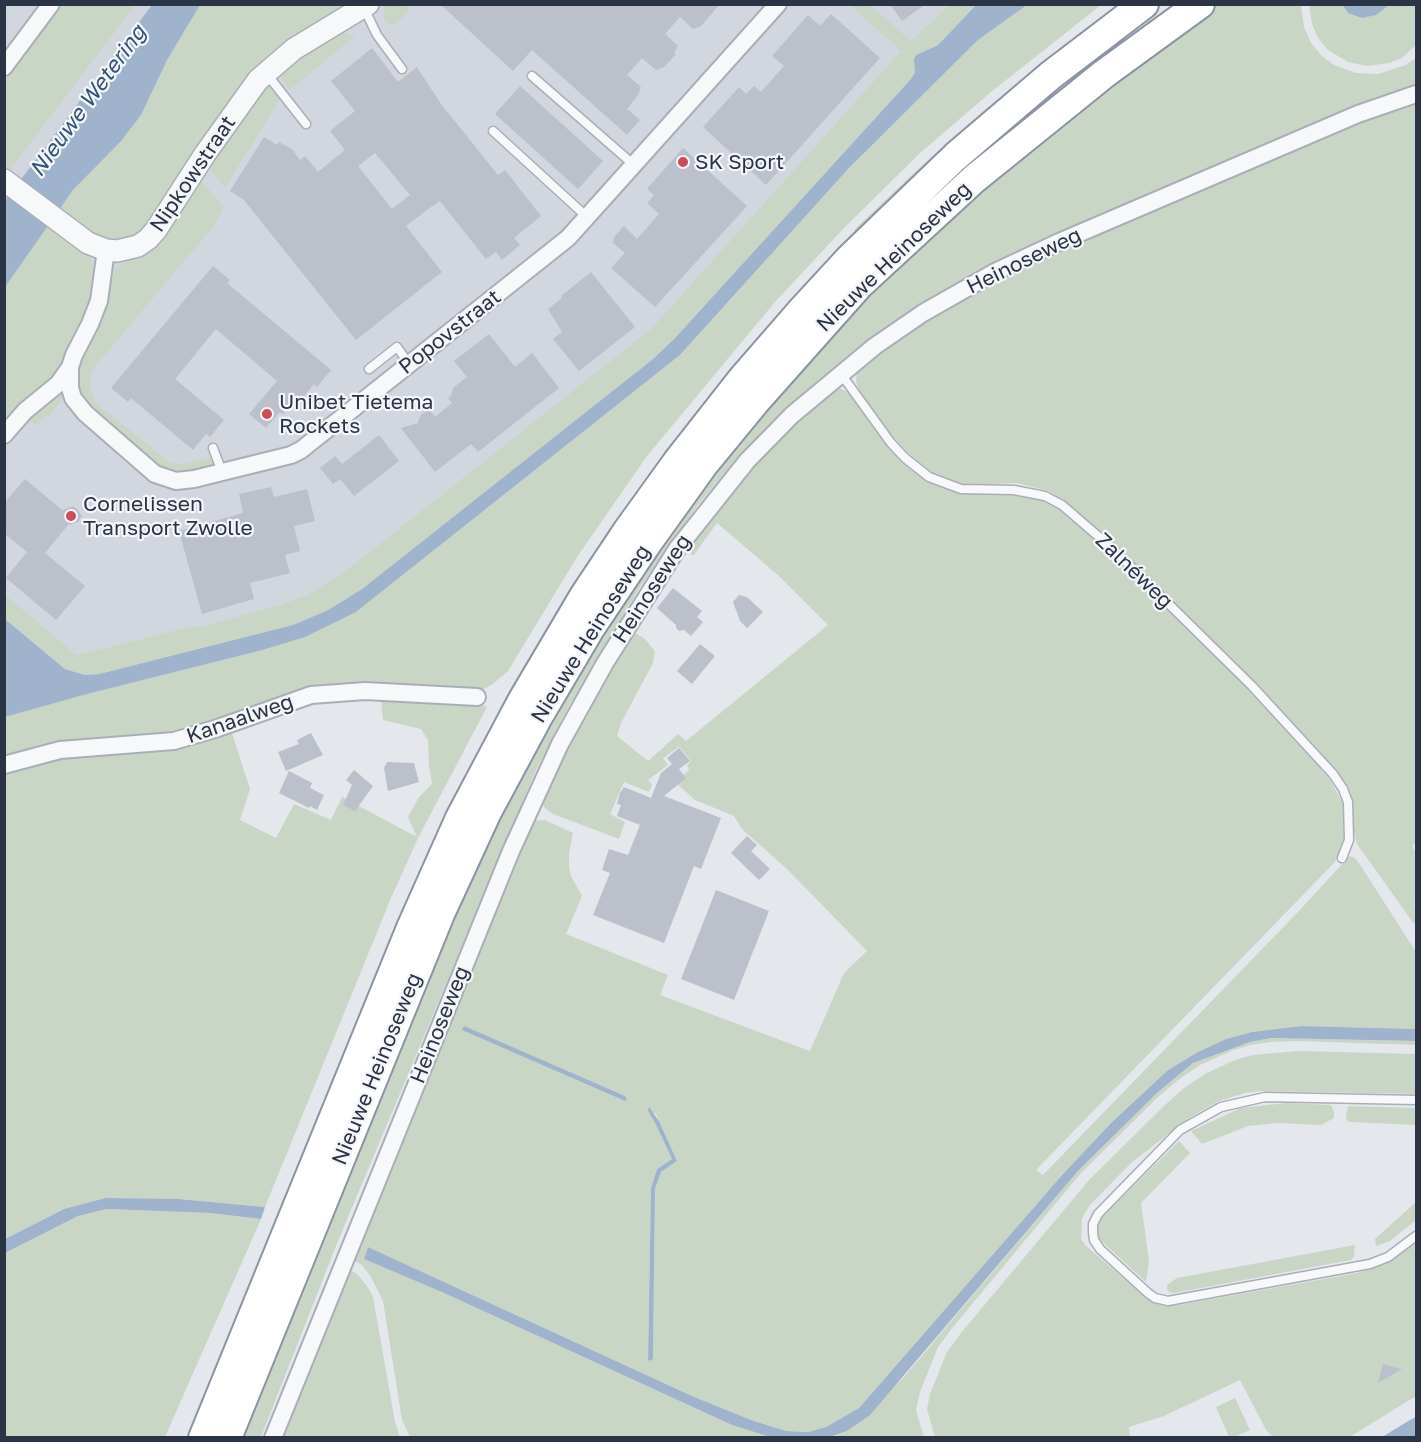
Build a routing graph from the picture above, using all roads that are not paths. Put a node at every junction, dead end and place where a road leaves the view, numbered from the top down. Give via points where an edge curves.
1 (51, 4) edge
2 (778, 4) edge
3 (1144, 4) edge
4 (1200, 4) edge
5 (366, 6) edge
6 (4, 67) edge
7 (402, 69) dead end
8 (266, 72) junction
9 (532, 76) dead end
10 (1416, 94) edge
11 (306, 124) dead end
12 (493, 131) dead end
13 (634, 165) junction
14 (4, 180) edge
15 (587, 217) junction
16 (106, 250) junction
17 (409, 364) junction
18 (70, 367) junction
19 (369, 369) dead end
20 (840, 374) junction
21 (4, 435) edge
22 (213, 448) dead end
23 (222, 472) junction
24 (477, 697) dead end
25 (4, 765) edge
26 (1342, 858) dead end
27 (1416, 1100) edge
28 (1416, 1236) edge
29 (203, 1437) edge
30 (227, 1437) edge
31 (273, 1437) edge

1 - 6 street
2 - 13 street, Popovstraat
3 - 29 highway, Nieuwe Heinoseweg via 1051,75 956,156 850,258 743,378 677,462 584,596 460,818 411,928
4 - 30 highway, Nieuwe Heinoseweg via 1104,74 974,178 859,285 748,411 648,542 591,627 482,822 440,914
5 - 7 lane via 377,35
5 - 8 street, Nipkowstraat via 294,49
8 - 11 lane
8 - 16 street, Nipkowstraat via 148,239 129,249
9 - 13 lane
10 - 20 street, Heinoseweg via 1358,114 995,272 923,314
12 - 15 lane
13 - 15 street, Popovstraat
14 - 16 street via 68,230
15 - 17 street, Popovstraat via 568,238
16 - 18 street via 99,302
17 - 19 lane via 397,347
17 - 23 street, Popovstraat via 301,450 284,458
18 - 21 street via 58,384 25,411
18 - 23 street, Popovstraat via 70,388 79,406 156,474 185,481
20 - 26 lane, Zalnéweg via 891,442 929,477 961,489 1014,490 1045,496 1062,505 1113,549 1252,686 1333,774 1348,802 1348,840
20 - 31 street, Heinoseweg via 792,415 713,502 677,549 581,702 515,840
22 - 23 lane
24 - 25 street, Kanaalweg via 365,691 311,695 174,741 60,750
27 - 28 lane via 1265,1096 1221,1107 1182,1128 1098,1214 1093,1232 1100,1249 1148,1293 1168,1301 1370,1264 1388,1257

